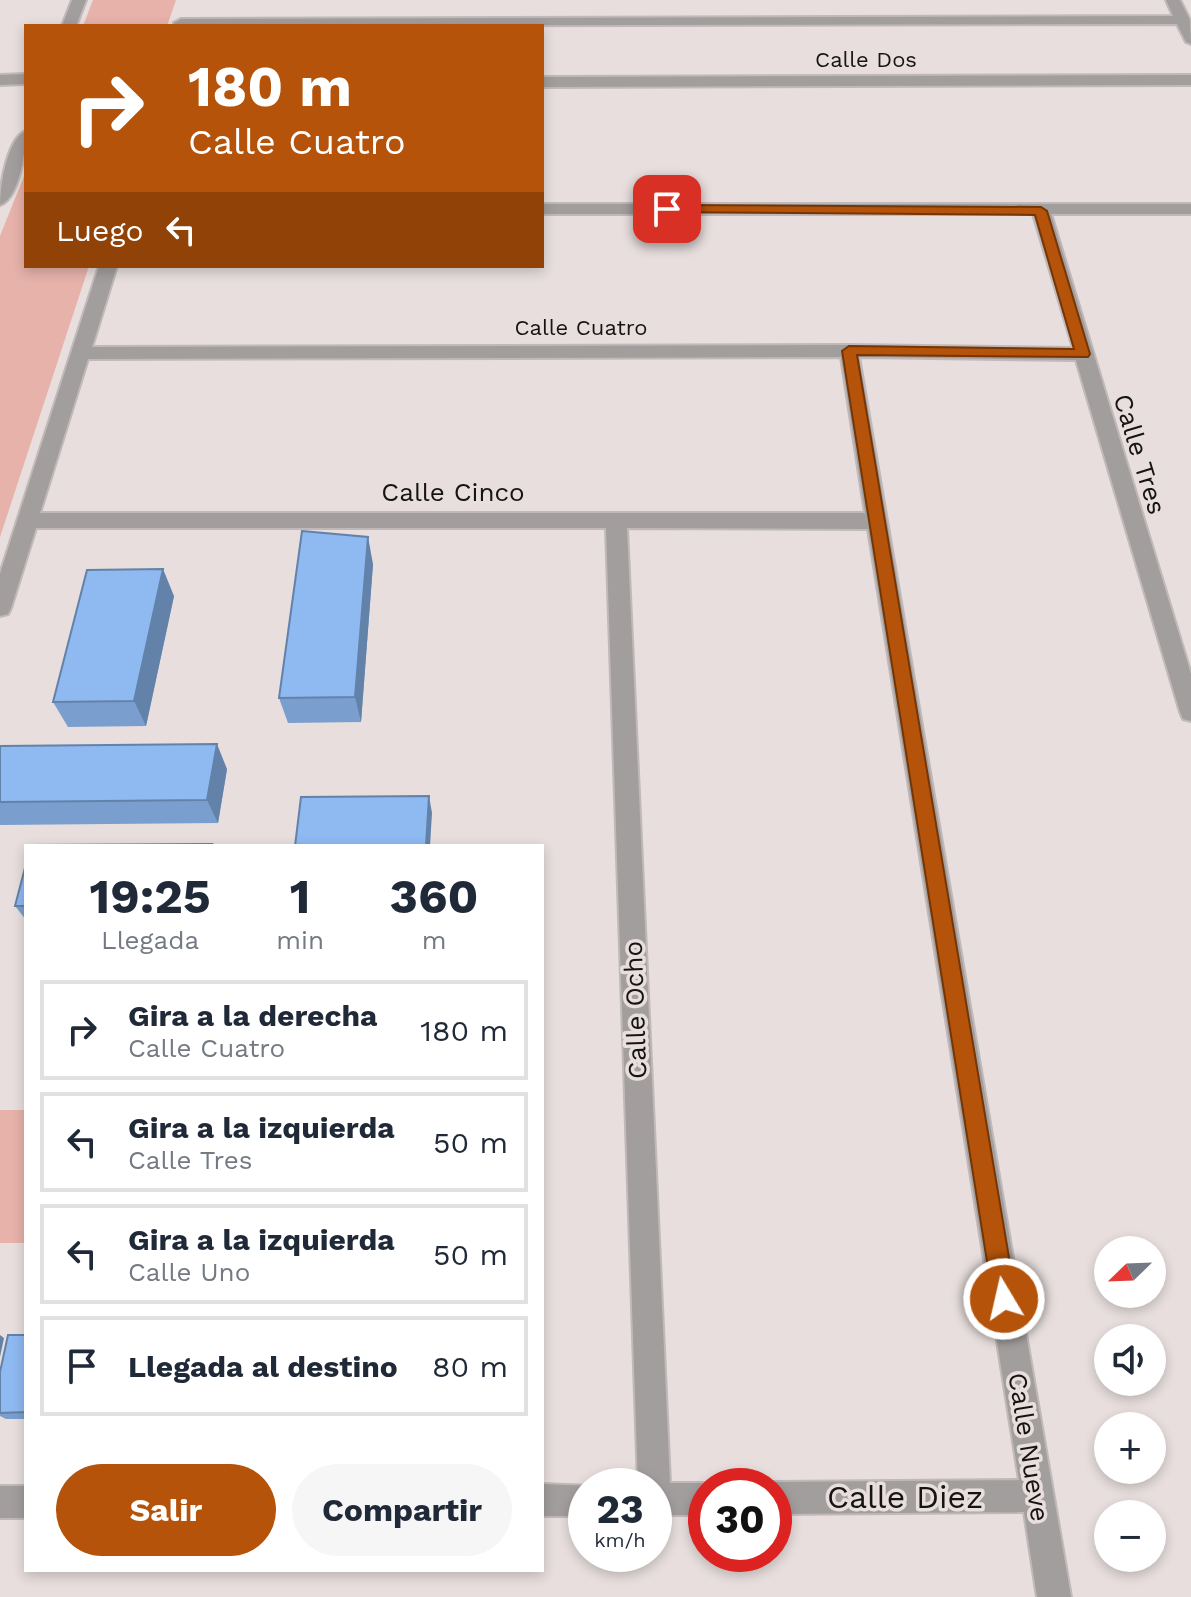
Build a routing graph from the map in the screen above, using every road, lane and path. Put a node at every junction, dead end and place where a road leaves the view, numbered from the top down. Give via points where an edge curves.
1 (79, 0) edge
2 (1173, 0) edge
3 (182, 20) edge
4 (1183, 20) junction
5 (70, 24) edge
6 (1191, 39) edge
7 (24, 79) edge
8 (0, 80) edge
9 (1191, 80) edge
10 (544, 82) edge
11 (24, 141) edge
12 (1, 196) edge
13 (544, 209) edge
14 (1191, 209) edge
15 (1041, 211) junction
16 (107, 268) edge
17 (849, 351) junction
18 (80, 353) junction
19 (1083, 354) junction
20 (28, 520) junction
21 (616, 521) junction
22 (877, 521) junction
23 (0, 608) edge
24 (1191, 712) edge
25 (654, 1468) edge
26 (1037, 1496) junction
27 (792, 1498) edge
28 (544, 1500) edge
29 (568, 1500) edge
30 (0, 1502) edge
31 (24, 1502) edge
32 (1054, 1597) edge

1 - 5 street
2 - 4 street
3 - 4 street via 721,15
4 - 6 street
7 - 8 street
9 - 10 street, Calle Dos
11 - 12 street
13 - 15 street
14 - 15 street
15 - 19 street, Calle Tres
16 - 18 street
17 - 18 street, Calle Cuatro
17 - 19 street, Calle Cuatro
17 - 22 street, Calle Nueve
18 - 20 street
19 - 24 street, Calle Tres
20 - 21 street, Calle Cinco
20 - 23 street
21 - 22 street, Calle Cinco
21 - 25 street, Calle Ocho
22 - 26 street, Calle Nueve
26 - 27 street, Calle Diez
26 - 32 street, Calle Nueve
28 - 29 street
30 - 31 street

